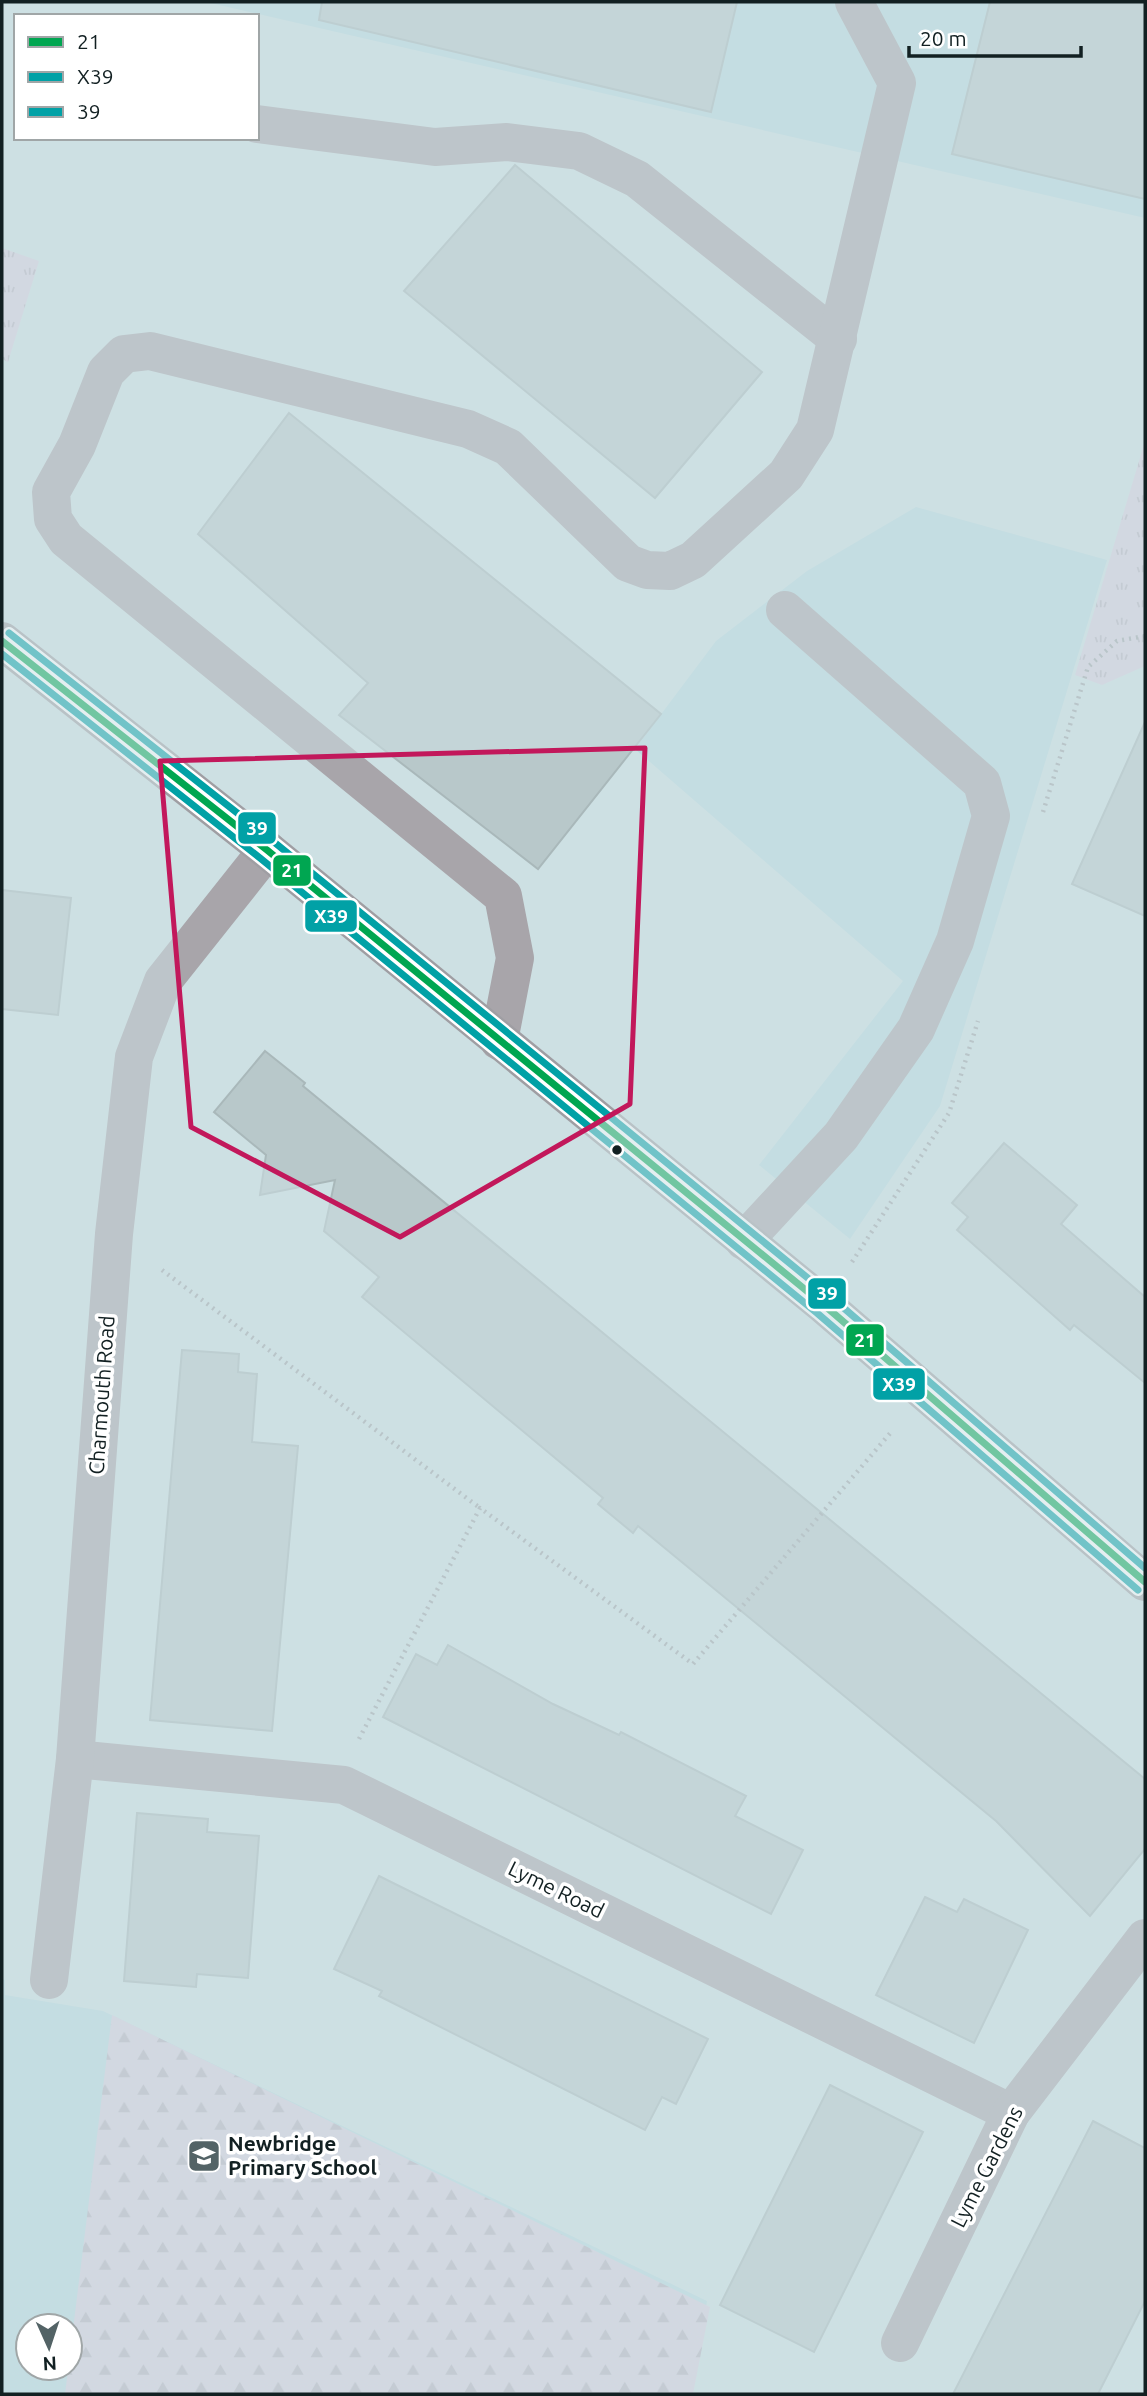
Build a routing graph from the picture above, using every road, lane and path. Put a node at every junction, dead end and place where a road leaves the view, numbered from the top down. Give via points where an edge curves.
1 (854, 2) edge
2 (259, 124) edge
3 (838, 339) junction
4 (785, 610) dead end
5 (2, 641) edge
6 (267, 850) junction
7 (499, 1041) junction
8 (884, 1214) dead end
9 (114, 1234) junction
10 (744, 1241) junction
11 (852, 1262) dead end
12 (925, 1393) junction
13 (480, 1508) junction
14 (1145, 1583) edge
15 (75, 1759) junction
16 (335, 1784) junction
17 (1145, 1937) edge
18 (49, 1980) dead end
19 (1011, 2113) junction
20 (900, 2343) dead end

1 - 3 street via 897,83
2 - 3 street via 435,146 507,142 579,151 637,179
3 - 7 street via 815,430 786,475 693,560 670,571 628,563 508,447 468,429 150,351 124,354 106,372 77,445 51,492 53,519 66,539 503,896 515,958
4 - 10 street via 982,783 991,816 955,941 916,1029 841,1136
5 - 6 main road
6 - 7 main road
6 - 9 street, Charmouth Road via 163,981 134,1056
7 - 10 main road
8 - 11 path
9 - 13 path
9 - 15 street, Charmouth Road
10 - 12 main road
12 - 13 path via 693,1664
12 - 14 main road
13 - 16 path
15 - 16 street, Lyme Road
15 - 18 street, Charmouth Road
16 - 19 street, Lyme Road
17 - 19 street, Lyme Gardens
19 - 20 street, Lyme Gardens

